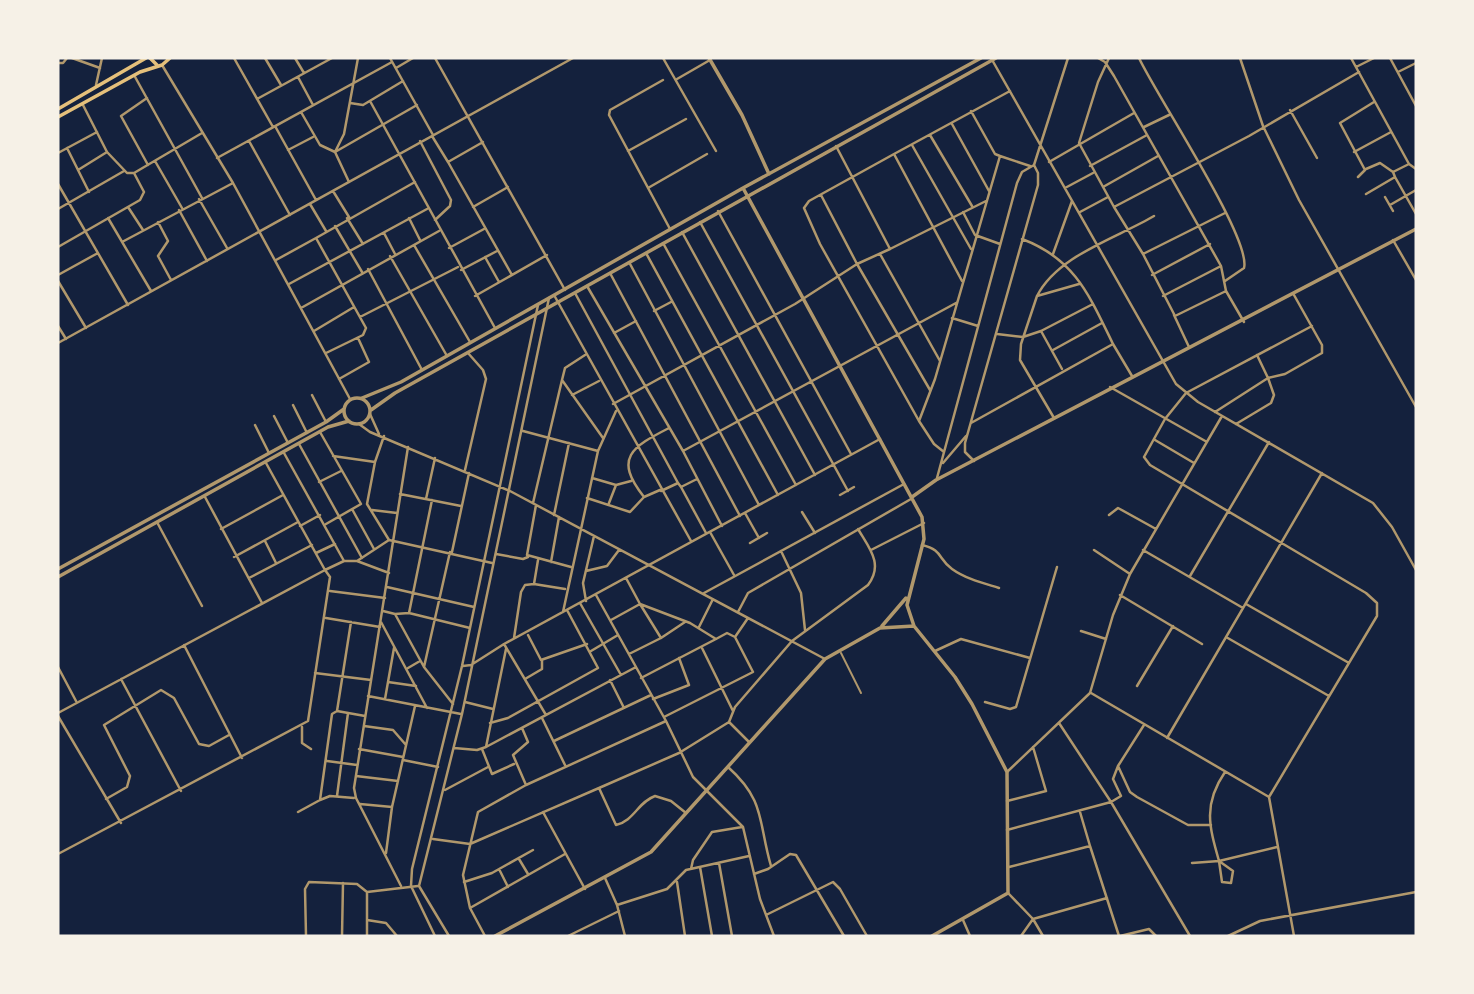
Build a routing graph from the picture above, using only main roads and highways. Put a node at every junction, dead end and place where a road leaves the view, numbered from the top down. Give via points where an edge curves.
1 (148, 58) edge
2 (169, 58) edge
3 (157, 65) junction
4 (58, 109) edge
5 (58, 117) edge

1 - 3 main road
1 - 4 main road
2 - 3 main road
3 - 5 main road

